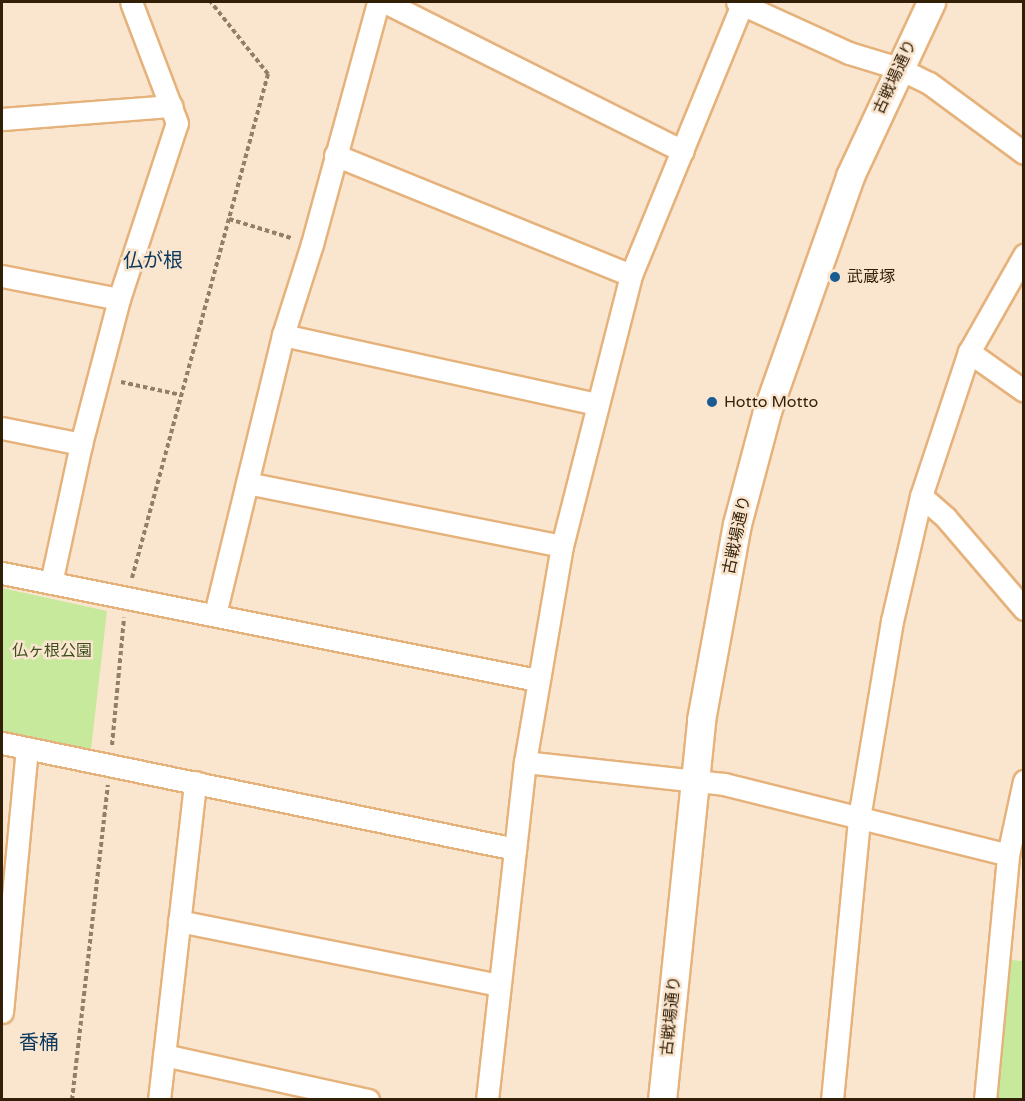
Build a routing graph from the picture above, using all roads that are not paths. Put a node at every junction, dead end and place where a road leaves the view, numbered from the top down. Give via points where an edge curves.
1 (131, 2) edge
2 (378, 2) edge
3 (385, 2) edge
4 (931, 2) edge
5 (740, 3) edge
6 (898, 68) junction
7 (172, 106) junction
8 (2, 119) edge
9 (683, 152) junction
10 (1023, 153) edge
11 (335, 155) junction
12 (1023, 255) edge
13 (631, 275) junction
14 (2, 276) edge
15 (119, 299) junction
16 (283, 335) junction
17 (969, 352) junction
18 (1023, 392) edge
19 (597, 404) junction
20 (2, 428) edge
21 (81, 444) junction
22 (247, 483) junction
23 (921, 496) junction
24 (562, 546) junction
25 (2, 573) edge
26 (51, 583) junction
27 (1023, 609) edge
28 (215, 614) junction
29 (537, 680) junction
30 (2, 743) edge
31 (27, 748) junction
32 (525, 762) junction
33 (695, 780) junction
34 (1023, 781) edge
35 (195, 782) junction
36 (859, 818) junction
37 (515, 849) junction
38 (1008, 855) junction
39 (8, 884) edge
40 (179, 921) junction
41 (499, 985) junction
42 (3, 990) edge
43 (2, 1012) edge
44 (164, 1055) junction
45 (159, 1100) edge
46 (368, 1100) edge
47 (487, 1100) edge
48 (662, 1100) edge
49 (832, 1100) edge
50 (985, 1100) edge

1 - 7 street
2 - 11 street
3 - 9 street
4 - 6 street, 古戦場通り
5 - 6 street via 849,52
5 - 9 street
6 - 10 street via 929,83
6 - 33 street, 古戦場通り via 850,176 767,411 737,524 701,720
7 - 8 street
7 - 15 street via 177,123 171,147
9 - 13 street
11 - 13 street
11 - 16 street
12 - 17 street
13 - 19 street
14 - 15 street
15 - 21 street
16 - 19 street
16 - 22 street
17 - 18 street
17 - 23 street
19 - 24 street
20 - 21 street
21 - 26 street
22 - 24 street
22 - 28 street
23 - 27 street via 946,518
23 - 36 street via 892,621
24 - 29 street
25 - 26 street
26 - 28 street
28 - 29 street
29 - 32 street
30 - 31 street
31 - 35 street
31 - 39 street
32 - 33 street
32 - 37 street
33 - 36 street
33 - 48 street, 古戦場通り
34 - 38 street
35 - 37 street
35 - 40 street
36 - 38 street
36 - 49 street
37 - 41 street
38 - 50 street
39 - 42 street
40 - 41 street
40 - 44 street
41 - 47 street
42 - 43 street
44 - 45 street
44 - 46 street

